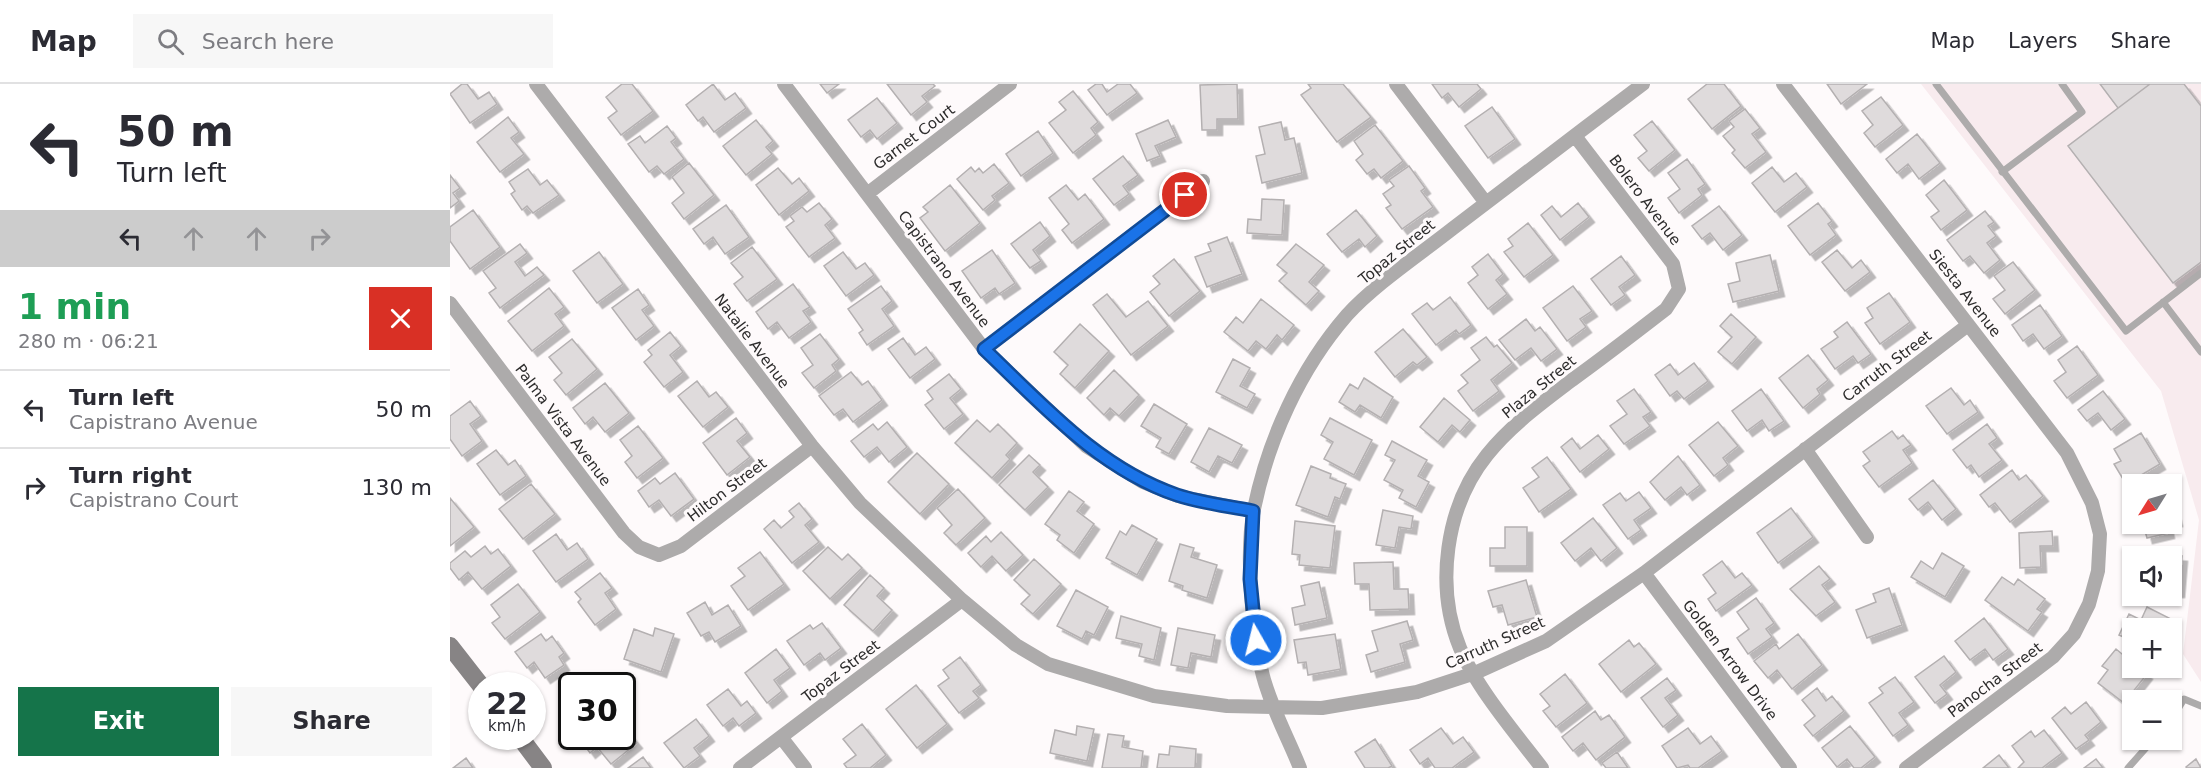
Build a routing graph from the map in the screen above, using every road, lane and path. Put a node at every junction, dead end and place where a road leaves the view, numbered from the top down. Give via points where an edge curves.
1 (536, 84) edge
2 (783, 84) edge
3 (1010, 84) edge
4 (1396, 84) edge
5 (1643, 84) edge
6 (1783, 84) edge
7 (1936, 84) edge
8 (2061, 84) edge
9 (1575, 136) junction
10 (2002, 172) junction
11 (1203, 181) dead end
12 (867, 194) junction
13 (1486, 203) junction
14 (2201, 273) edge
15 (1679, 289) joint
16 (2163, 302) junction
17 (450, 303) edge
18 (1968, 325) junction
19 (984, 349) junction
20 (2201, 352) edge
21 (812, 446) junction
22 (1805, 449) junction
23 (1253, 511) junction
24 (2100, 534) joint
25 (1867, 537) dead end
26 (658, 555) joint
27 (1644, 573) junction
28 (962, 600) junction
29 (450, 646) edge
30 (470, 672) edge
31 (1475, 673) junction
32 (2182, 702) edge
33 (2201, 706) edge
34 (1275, 707) junction
35 (781, 737) junction
36 (530, 750) edge
37 (2145, 750) edge
38 (543, 768) edge
39 (740, 768) edge
40 (805, 768) edge
41 (1300, 768) edge
42 (1542, 768) edge
43 (1790, 768) edge
44 (1906, 768) edge
45 (2128, 768) edge

1 - 21 street, Natalie Avenue
2 - 12 street, Capistrano Avenue
3 - 12 street, Garnet Court
4 - 13 street
5 - 9 street, Topaz Street
6 - 18 street, Siesta Avenue
7 - 10 lane
8 - 10 lane via 2082,112
9 - 13 street, Topaz Street
9 - 15 street, Bolero Avenue via 1673,264
10 - 16 lane via 2126,331
11 - 19 street
12 - 19 street, Capistrano Avenue
13 - 23 street, Topaz Street via 1348,314 1325,342 1288,406
14 - 16 lane
15 - 31 street, Plaza Street via 1666,309 1524,416 1486,455 1470,483 1455,518 1445,586 1460,648
16 - 20 lane
17 - 26 street, Palma Vista Avenue via 624,532 639,547
18 - 22 street, Carruth Street
18 - 24 street, Siesta Avenue via 2067,453 2092,503
19 - 23 street, Capistrano Avenue via 1086,446 1143,482 1178,496
21 - 26 street, Hilton Street via 681,546
21 - 28 street, Natalie Avenue via 860,503
22 - 25 street
22 - 27 street, Carruth Street
23 - 34 street via 1253,621 1263,677
24 - 44 street, Panocha Street via 2098,570 2089,604 2074,634 2053,657
27 - 31 street, Carruth Street via 1546,641
27 - 43 street, Golden Arrow Drive
28 - 34 street, Carruth Street via 1016,645 1048,664 1154,696 1227,706
28 - 35 street, Topaz Street
29 - 30 street
31 - 34 street, Carruth Street via 1417,692 1322,708
31 - 42 street, Plaza Street
32 - 33 lane via 2184,699
34 - 41 street
35 - 39 street, Topaz Street
35 - 40 street
36 - 38 street
37 - 45 lane

